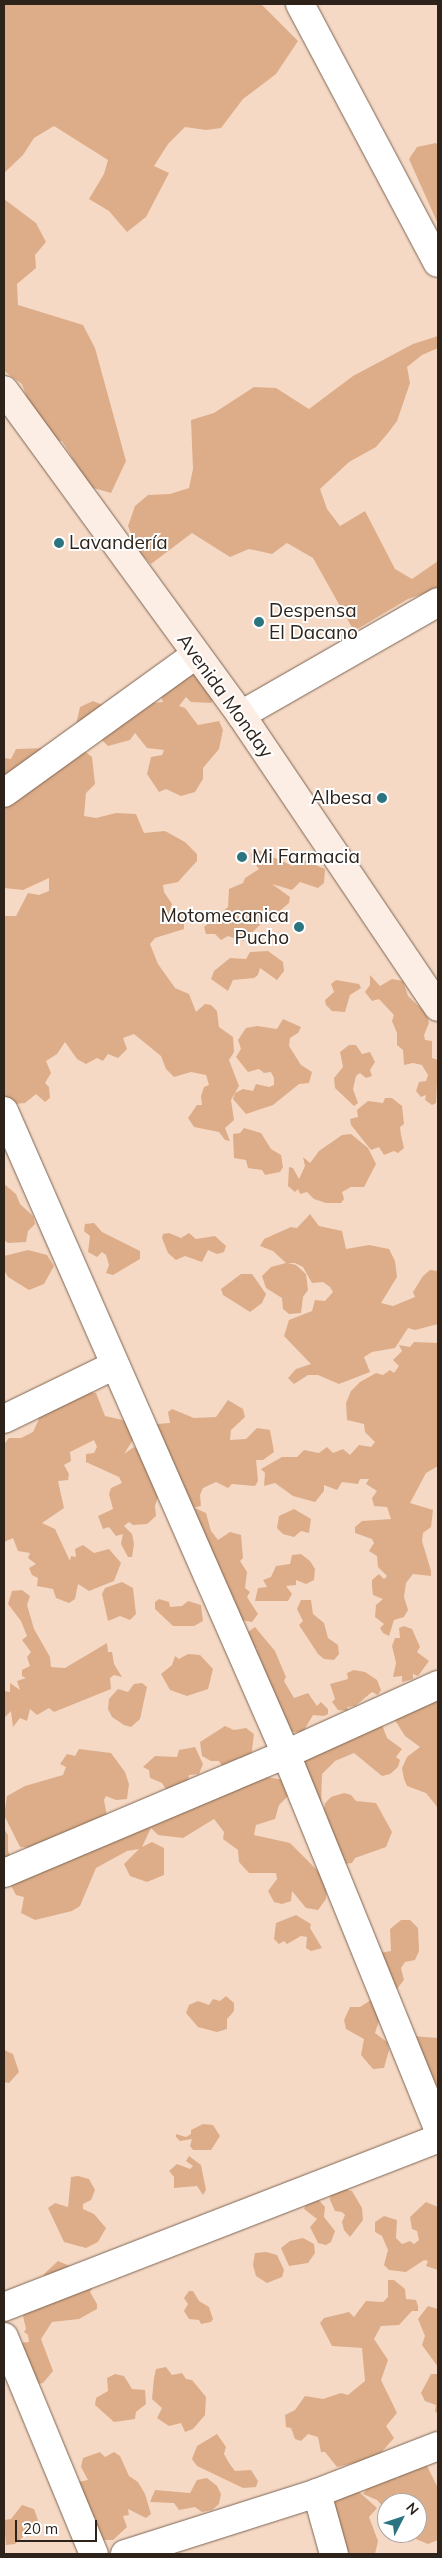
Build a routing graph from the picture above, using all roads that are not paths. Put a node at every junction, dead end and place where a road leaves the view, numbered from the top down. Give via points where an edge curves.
1 (300, 4) edge
2 (438, 263) edge
3 (4, 390) edge
4 (438, 602) edge
5 (195, 655) junction
6 (241, 715) junction
7 (4, 793) edge
8 (438, 1007) edge
9 (4, 1111) edge
10 (115, 1365) junction
11 (4, 1419) edge
12 (438, 1685) edge
13 (286, 1754) junction
14 (4, 1873) edge
15 (438, 2128) edge
16 (438, 2139) edge
17 (4, 2307) edge
18 (4, 2337) edge
19 (438, 2446) edge
20 (317, 2493) junction
21 (94, 2554) edge
22 (125, 2554) edge
23 (334, 2554) edge

1 - 2 street
3 - 5 main road, Avenida Monday
4 - 6 street
5 - 6 main road, Avenida Monday
5 - 7 street
6 - 8 main road, Avenida Monday
9 - 10 street
10 - 11 street
10 - 13 street
12 - 13 street
13 - 14 street
13 - 15 street
16 - 17 street
18 - 21 street
19 - 20 street
20 - 22 street
20 - 23 street

